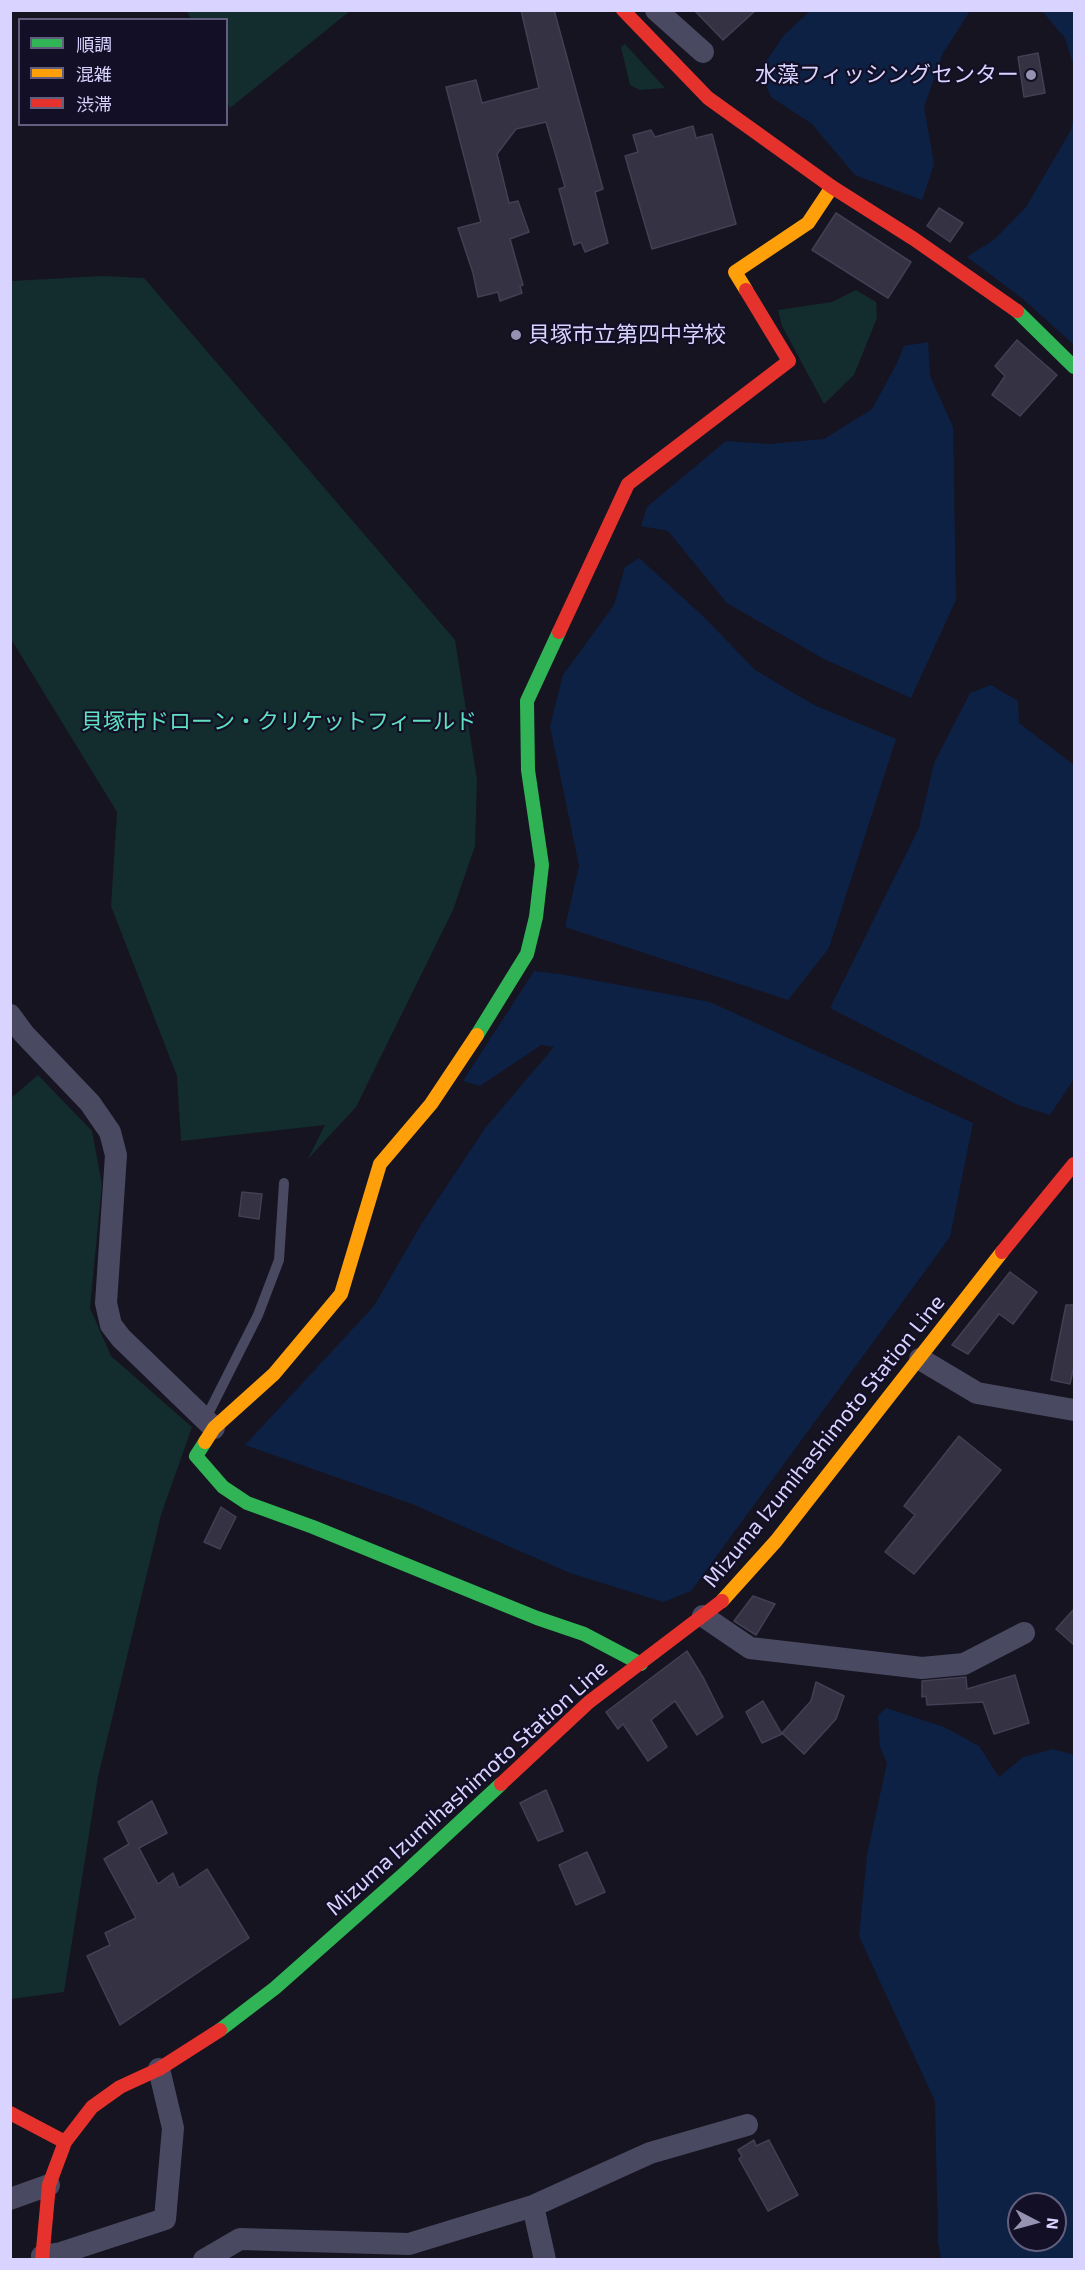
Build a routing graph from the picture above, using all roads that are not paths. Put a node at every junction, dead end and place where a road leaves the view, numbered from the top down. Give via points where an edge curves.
1 (623, 10) edge
2 (657, 10) edge
3 (703, 52) dead end
4 (832, 187) junction
5 (1074, 367) edge
6 (10, 1015) edge
7 (1074, 1164) edge
8 (284, 1183) dead end
9 (920, 1359) junction
10 (1074, 1410) edge
11 (212, 1419) junction
12 (703, 1617) junction
13 (1024, 1633) dead end
14 (641, 1664) junction
15 (159, 2069) junction
16 (10, 2113) edge
17 (747, 2125) dead end
18 (65, 2142) junction
19 (49, 2185) junction
20 (10, 2199) edge
21 (533, 2206) junction
22 (42, 2258) edge
23 (204, 2259) edge
24 (545, 2259) edge

1 - 4 street via 708,98
2 - 3 street
4 - 5 street via 1021,314
4 - 11 street via 808,223 735,272 789,361 628,484 527,701 528,770 542,865 527,954 431,1104 380,1164 341,1294 274,1374
6 - 11 street via 90,1102 110,1132 116,1155 106,1303 111,1325
7 - 9 street, Mizuma Izumihashimoto Station Line
8 - 11 lane via 279,1260
9 - 10 street via 977,1393
9 - 12 street, Mizuma Izumihashimoto Station Line via 754,1568
11 - 14 street via 196,1456 223,1487 247,1503 584,1634
12 - 13 street via 750,1648 922,1668 964,1664
12 - 14 street, Mizuma Izumihashimoto Station Line
14 - 15 street, Mizuma Izumihashimoto Station Line via 589,1702 275,1988 226,2026
15 - 18 street, Mizuma Izumihashimoto Station Line via 120,2087 92,2106
15 - 22 street via 173,2128 165,2219
16 - 18 street
17 - 21 street via 650,2153
18 - 19 street, Mizuma Izumihashimoto Station Line
19 - 20 street
19 - 22 street, Mizuma Izumihashimoto Station Line
21 - 23 street via 409,2244 240,2239
21 - 24 street

